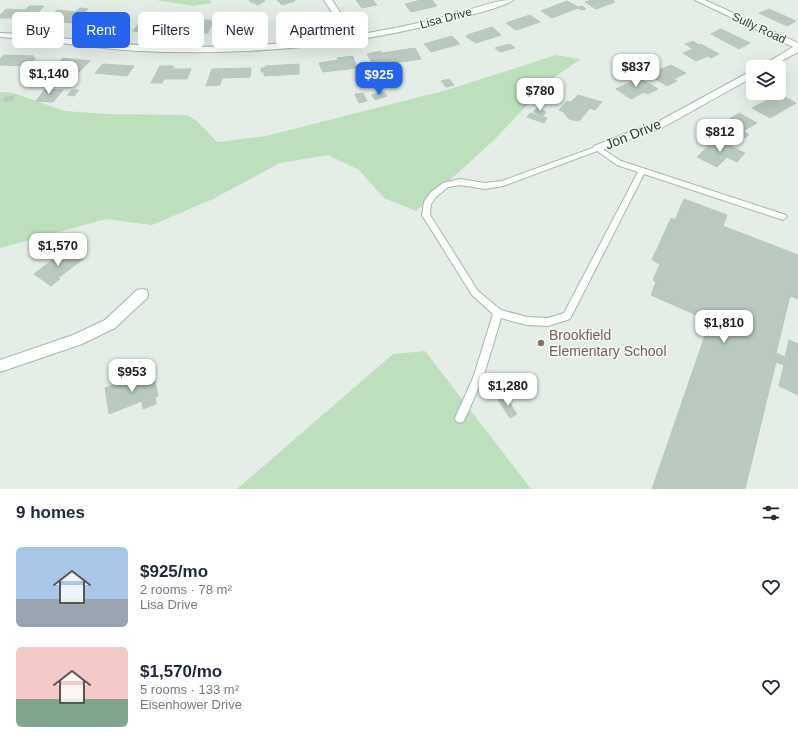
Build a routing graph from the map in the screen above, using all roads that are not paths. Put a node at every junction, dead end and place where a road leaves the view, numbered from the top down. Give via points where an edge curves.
1 (328, 0) edge
2 (509, 0) edge
3 (699, 0) edge
4 (336, 12) edge
5 (368, 34) edge
6 (0, 35) edge
7 (276, 46) edge
8 (798, 47) edge
9 (776, 60) edge
10 (746, 77) edge
11 (598, 148) junction
12 (642, 171) junction
13 (783, 217) dead end
14 (142, 294) dead end
15 (498, 313) junction
16 (0, 366) edge
17 (460, 418) dead end

1 - 4 street
2 - 5 street, Lisa Drive via 460,16
3 - 8 street, Sully Road
6 - 7 street, Lisa Drive via 137,48
8 - 9 street
10 - 11 street, Jon Drive via 656,128
11 - 12 lane via 618,162
11 - 15 lane via 503,183 485,186 460,182 446,185 433,195 427,204 426,215 475,293
12 - 13 lane
12 - 15 lane via 567,316 548,322 527,321
14 - 16 street via 110,324 77,340
15 - 17 lane via 478,378

